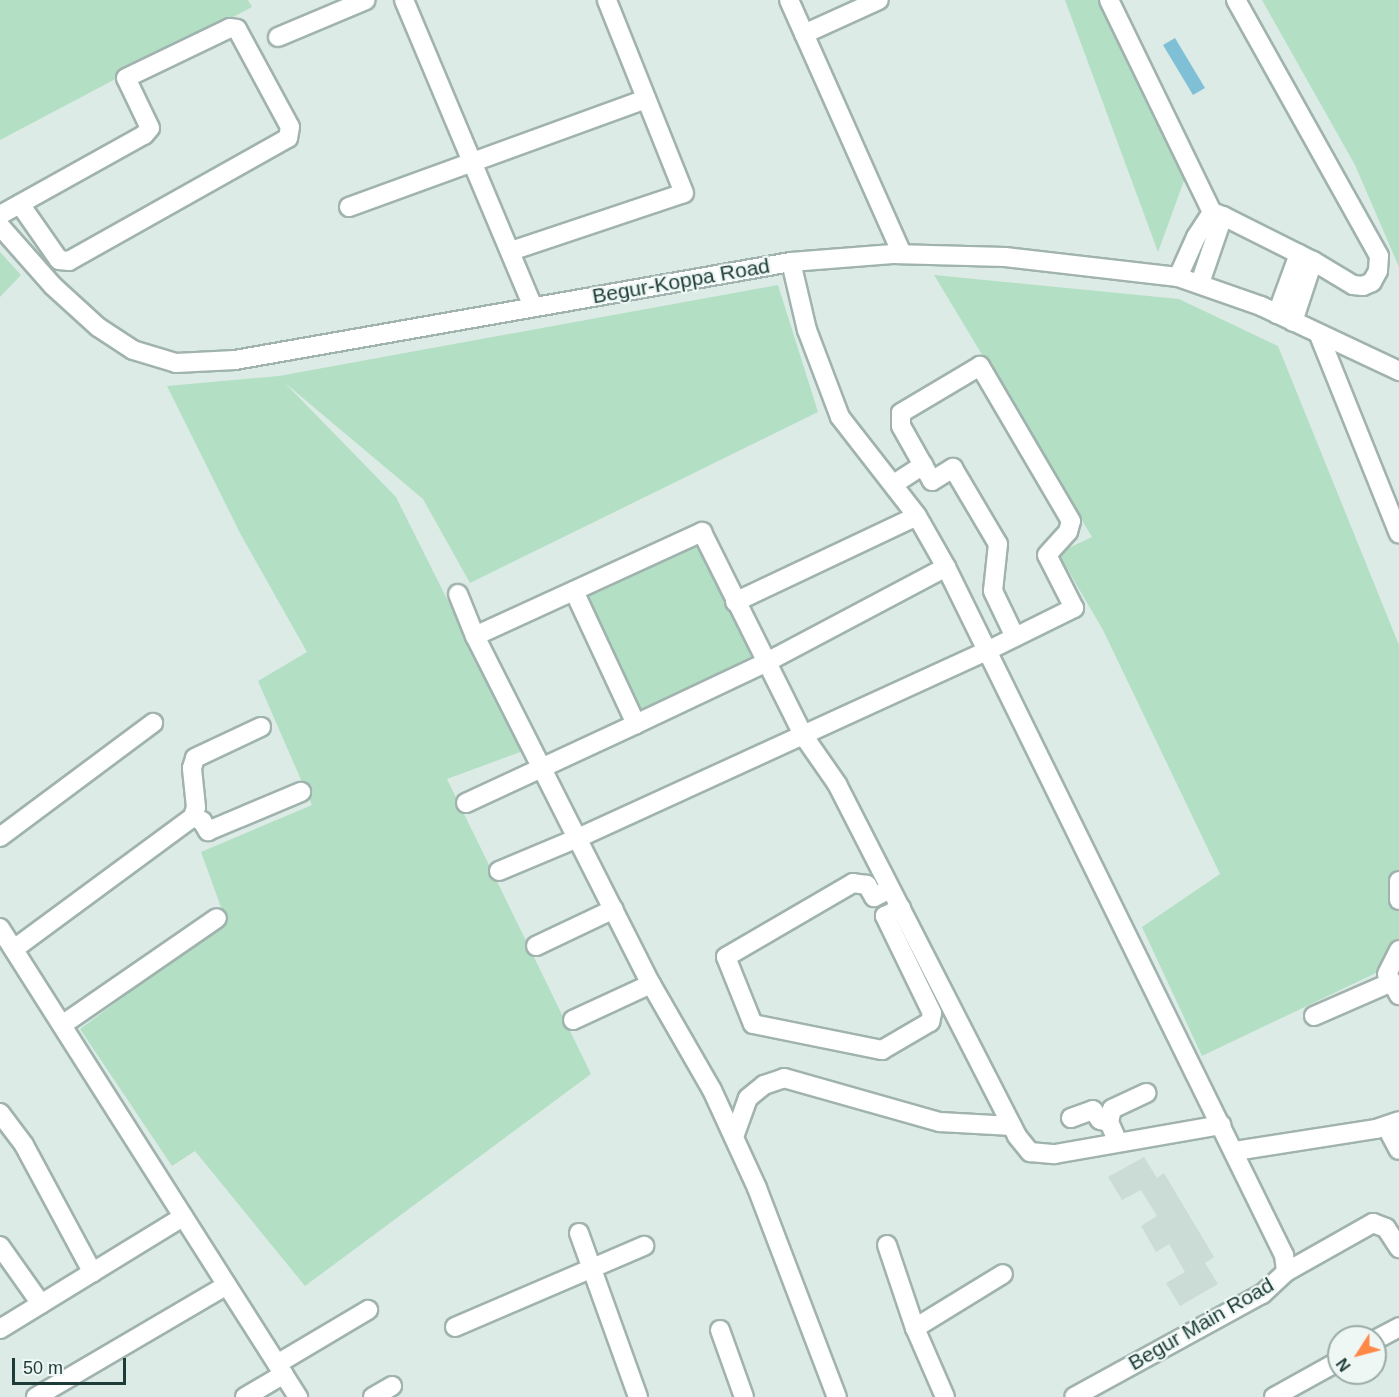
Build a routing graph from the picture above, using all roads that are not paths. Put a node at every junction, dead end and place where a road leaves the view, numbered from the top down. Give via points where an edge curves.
1 (366, 0) edge
2 (404, 0) edge
3 (607, 0) edge
4 (789, 0) edge
5 (879, 0) edge
6 (1109, 0) edge
7 (1236, 0) edge
8 (804, 34) junction
9 (278, 38) dead end
10 (646, 99) junction
11 (475, 163) junction
12 (20, 204) junction
13 (349, 207) dead end
14 (1218, 214) junction
15 (0, 215) edge
16 (0, 226) edge
17 (511, 251) junction
18 (902, 254) junction
19 (1306, 257) junction
20 (791, 262) junction
21 (1178, 277) junction
22 (1200, 283) junction
23 (533, 307) junction
24 (1285, 317) junction
25 (1319, 335) junction
26 (1399, 371) edge
27 (923, 465) junction
28 (894, 484) junction
29 (917, 516) junction
30 (1399, 534) edge
31 (946, 567) junction
32 (574, 591) junction
33 (458, 594) dead end
34 (735, 602) junction
35 (475, 636) junction
36 (1016, 637) junction
37 (989, 650) junction
38 (765, 663) junction
39 (153, 723) dead end
40 (636, 724) junction
41 (261, 727) dead end
42 (802, 735) junction
43 (542, 768) junction
44 (301, 792) dead end
45 (466, 803) dead end
46 (193, 817) junction
47 (0, 837) edge
48 (578, 838) junction
49 (499, 871) dead end
50 (1399, 881) edge
51 (882, 893) junction
52 (1399, 900) edge
53 (614, 909) junction
54 (893, 912) junction
55 (217, 918) dead end
56 (0, 928) edge
57 (536, 946) dead end
58 (14, 949) junction
59 (1399, 950) edge
60 (651, 984) junction
61 (1396, 988) edge
62 (1314, 1016) dead end
63 (573, 1020) dead end
64 (62, 1025) junction
65 (1146, 1093) dead end
66 (0, 1113) edge
67 (1071, 1118) dead end
68 (1109, 1122) junction
69 (1392, 1123) edge
70 (1222, 1125) junction
71 (1012, 1126) junction
72 (734, 1137) junction
73 (1118, 1143) junction
74 (1399, 1150) edge
75 (1235, 1151) junction
76 (183, 1217) junction
77 (579, 1233) dead end
78 (887, 1245) dead end
79 (0, 1246) edge
80 (644, 1246) dead end
81 (1399, 1248) edge
82 (592, 1269) junction
83 (1286, 1272) junction
84 (93, 1273) junction
85 (1003, 1274) dead end
86 (227, 1285) junction
87 (41, 1304) junction
88 (369, 1310) dead end
89 (455, 1327) dead end
90 (915, 1328) junction
91 (0, 1329) edge
92 (720, 1330) dead end
93 (1327, 1368) edge
94 (280, 1369) junction
95 (392, 1386) dead end
96 (36, 1397) edge
97 (245, 1397) edge
98 (298, 1397) edge
99 (373, 1397) edge
100 (638, 1397) edge
101 (744, 1397) edge
102 (837, 1397) edge
103 (945, 1397) edge
104 (1074, 1397) edge
105 (1274, 1397) edge

1 - 9 street
2 - 11 street
3 - 10 street
4 - 8 street
5 - 8 street
6 - 14 street
7 - 19 street via 1379,256 1378,272 1372,282 1353,285
8 - 18 street
10 - 11 street
10 - 17 street via 684,193
11 - 13 street
11 - 17 street
12 - 12 street via 150,128 126,78 230,28 237,29 290,127 288,138 69,261 59,260
12 - 15 street
14 - 19 street
14 - 21 street via 1196,237
14 - 22 street
16 - 23 street, Begur-Koppa Road via 54,286 98,327 133,350 176,363 235,360
17 - 23 street
18 - 20 street, Begur-Koppa Road
18 - 21 street, Begur-Koppa Road via 1005,257
19 - 24 street
20 - 23 street, Begur-Koppa Road
20 - 28 street, Begur Main Road via 807,330 833,403 852,435
21 - 22 street, Begur-Koppa Road
22 - 24 street, Begur-Koppa Road
24 - 25 street, Begur-Koppa Road
25 - 26 street, Begur-Koppa Road
25 - 30 street
27 - 28 street
27 - 36 street via 932,481 953,468 998,544 993,591
27 - 36 street via 901,426 901,413 980,366 1071,520 1068,532 1047,555 1074,608
28 - 29 street, Begur Main Road
29 - 31 street, Begur Main Road
29 - 34 street
31 - 37 street, Begur Main Road
31 - 38 street
32 - 34 street via 702,532
32 - 35 street
32 - 40 street
33 - 35 street
34 - 38 street
35 - 43 street
36 - 37 street
37 - 42 street
37 - 70 street, Begur Main Road
38 - 40 street
38 - 42 street
39 - 47 street
40 - 43 street
41 - 46 street via 195,759
42 - 48 street
42 - 51 street via 837,784
43 - 45 street
43 - 48 street
44 - 46 street via 208,831 202,821
46 - 58 street
48 - 49 street
48 - 53 street
50 - 52 street
51 - 54 street
51 - 54 street via 857,881 726,957 753,1024 882,1050 930,1022 932,1013
53 - 57 street
53 - 60 street
54 - 71 street
55 - 64 street
56 - 58 street
58 - 64 street
59 - 61 street via 1387,974
60 - 63 street
60 - 72 street via 712,1090
61 - 62 street
64 - 76 street
65 - 68 street via 1112,1109
66 - 84 street via 24,1145
67 - 68 street via 1093,1110 1100,1120
68 - 73 street
69 - 74 street
69 - 75 street
70 - 73 street
70 - 75 street, Begur Main Road
71 - 72 street via 940,1122 784,1078 764,1084 748,1098
71 - 73 street via 1030,1152 1055,1154
72 - 102 street
75 - 83 street, Begur Main Road via 1281,1245
76 - 84 street
76 - 86 street
77 - 82 street
78 - 90 street
79 - 87 street
80 - 82 street
81 - 83 street via 1386,1228 1373,1223
82 - 89 street
82 - 100 street
83 - 104 street, Begur Main Road via 1262,1294
84 - 87 street
85 - 90 street
86 - 94 street
86 - 96 street
87 - 91 street
88 - 94 street
90 - 103 street
92 - 101 street
93 - 105 street
94 - 97 street
94 - 98 street
95 - 99 street

